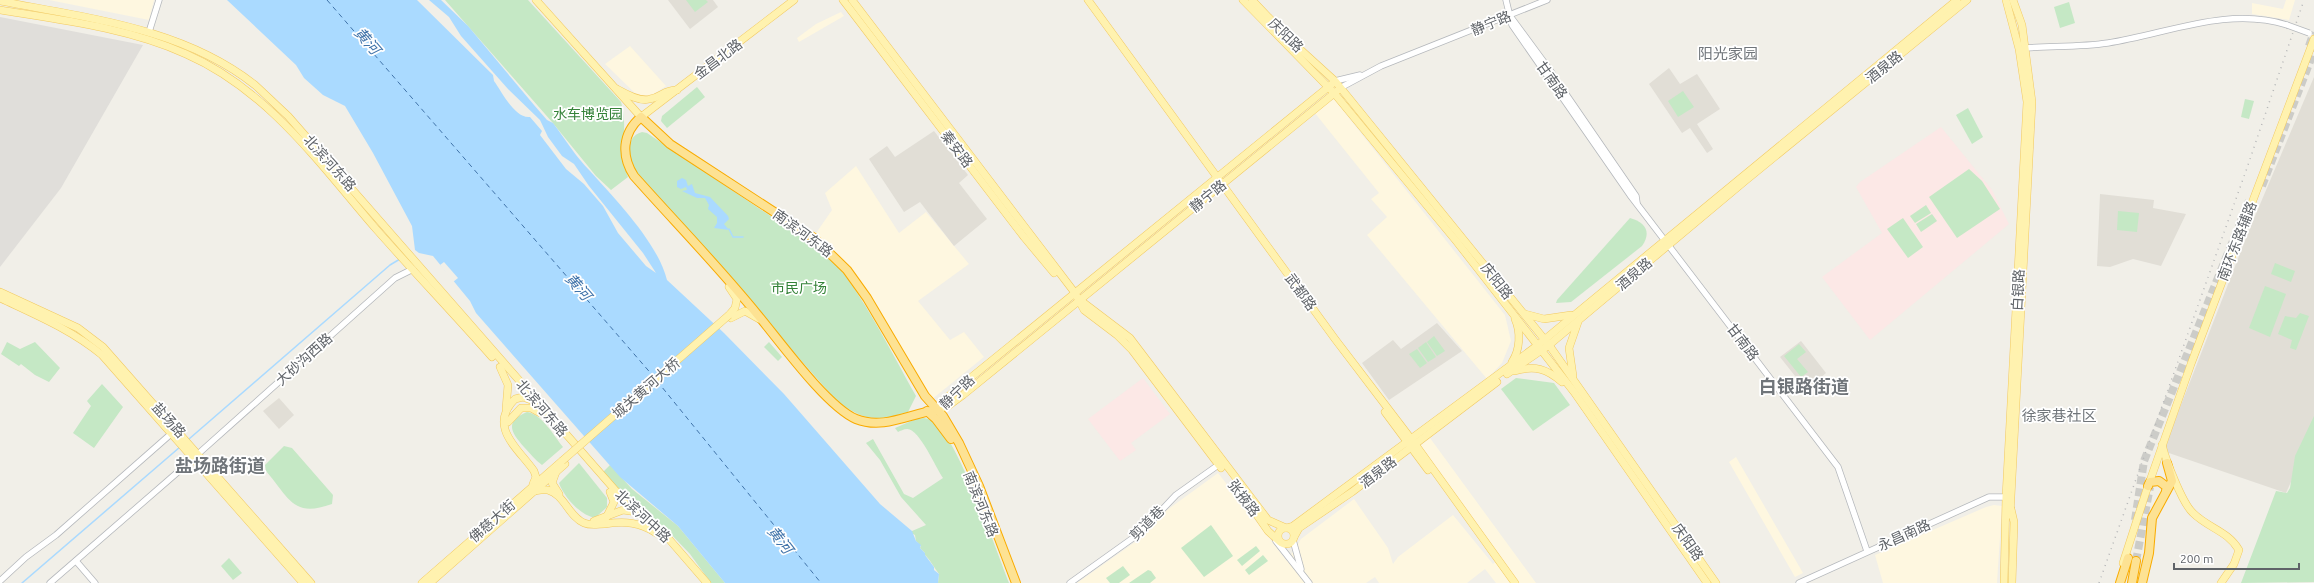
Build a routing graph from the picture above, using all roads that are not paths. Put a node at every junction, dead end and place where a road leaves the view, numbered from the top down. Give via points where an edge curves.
1 (22, 0) edge
2 (159, 0) edge
3 (536, 0) edge
4 (794, 0) edge
5 (844, 0) edge
6 (852, 0) edge
7 (1084, 0) edge
8 (1088, 0) edge
9 (1243, 0) edge
10 (1252, 0) edge
11 (1506, 0) edge
12 (1547, 0) edge
13 (1957, 0) edge
14 (1968, 0) edge
15 (2006, 0) edge
16 (2013, 0) edge
17 (3, 1) edge
18 (29, 7) junction
19 (2, 10) edge
20 (1510, 16) junction
21 (149, 32) junction
22 (2311, 34) edge
23 (2314, 39) tunnel mouth
24 (2026, 48) junction
25 (1368, 72) junction
26 (1335, 81) junction
27 (613, 87) junction
28 (1328, 87) junction
29 (1340, 88) junction
30 (676, 90) junction
31 (1334, 93) junction
32 (641, 117) junction
33 (1215, 178) junction
34 (1220, 185) junction
35 (689, 239) junction
36 (1667, 242) junction
37 (410, 267) junction
38 (0, 292) edge
39 (1075, 293) junction
40 (0, 298) edge
41 (1080, 300) junction
42 (1509, 308) junction
43 (1522, 313) junction
44 (730, 316) junction
45 (1577, 317) junction
46 (771, 331) junction
47 (1546, 342) junction
48 (1540, 348) junction
49 (500, 367) junction
50 (1508, 371) junction
51 (515, 377) junction
52 (1574, 380) junction
53 (1570, 388) junction
54 (523, 395) junction
55 (540, 405) junction
56 (936, 410) junction
57 (927, 411) junction
58 (540, 413) junction
59 (507, 419) junction
60 (172, 432) junction
61 (179, 437) junction
62 (1411, 443) junction
63 (2162, 445) junction
64 (577, 451) junction
65 (194, 453) junction
66 (563, 462) joint
67 (1221, 463) junction
68 (2167, 463) junction
69 (554, 471) junction
70 (2148, 486) junction
71 (534, 488) junction
72 (2166, 491) junction
73 (610, 492) junction
74 (621, 497) junction
75 (2008, 497) junction
76 (2008, 507) junction
77 (626, 508) junction
78 (503, 515) junction
79 (645, 518) junction
80 (606, 520) junction
81 (2008, 525) junction
82 (1286, 528) junction
83 (1268, 531) junction
84 (656, 532) junction
85 (1294, 538) junction
86 (1280, 542) junction
87 (468, 545) junction
88 (1867, 551) junction
89 (1287, 554) junction
90 (76, 561) junction
91 (1304, 577) junction
92 (0, 582) edge
93 (50, 583) edge
94 (96, 583) edge
95 (303, 583) edge
96 (311, 583) edge
97 (416, 583) edge
98 (422, 583) edge
99 (430, 583) edge
100 (436, 583) edge
101 (702, 583) edge
102 (707, 583) edge
103 (1012, 583) edge
104 (1016, 583) edge
105 (1070, 583) edge
106 (1309, 583) edge
107 (1510, 583) edge
108 (1515, 583) edge
109 (1707, 583) edge
110 (1716, 583) edge
111 (1799, 583) edge
112 (2001, 583) edge
113 (2004, 583) edge
114 (2008, 583) edge
115 (2012, 583) edge
116 (2119, 583) edge
117 (2132, 583) edge
118 (2142, 583) edge
119 (2222, 583) edge

1 - 18 main road
2 - 21 street
3 - 27 main road, 南滨河东路
4 - 30 main road, 金昌北路
5 - 39 main road, 秦安路 via 1024,237 1069,291
6 - 39 main road, 秦安路
7 - 33 main road, 武都路
8 - 33 main road, 武都路
9 - 28 main road, 庆阳路
10 - 26 main road, 庆阳路 via 1291,41
11 - 20 street, 甘南路
12 - 20 street, 静宁路
13 - 36 main road, 酒泉路
14 - 36 main road, 酒泉路
15 - 75 main road, 白银路 via 2019,49 2027,102
16 - 24 main road, 白银路 via 2022,25
17 - 18 main road, 北滨河东路
17 - 19 main road
18 - 21 main road, 北滨河东路
19 - 37 main road, 北滨河东路 via 140,37 188,54 223,73 249,91 290,128
20 - 25 street, 静宁路
20 - 36 street, 甘南路
21 - 51 main road, 北滨河东路 via 191,48 224,65 254,85 288,116
22 - 24 street, bridge via 2273,21 2251,18 2178,26 2107,43
23 - 63 main road, 南环东路辅路
24 - 75 main road, 白银路 via 2032,102
25 - 26 street, 静宁路
25 - 29 street, 静宁路
26 - 28 main road, 静宁路
26 - 29 main road, 庆阳路
27 - 30 main road via 644,99 650,99 667,90
27 - 32 main road, 南滨河东路
28 - 31 main road, 庆阳路
28 - 33 main road, 静宁路
29 - 31 main road, 静宁路
29 - 43 main road, 庆阳路
30 - 32 main road, 金昌北路
31 - 34 main road, 静宁路
31 - 42 main road, 庆阳路
32 - 35 highway via 630,128 626,138 627,164 634,176
32 - 56 highway, 南滨河东路 via 670,144 814,238 833,254 856,281
33 - 34 main road, 武都路
33 - 39 main road, 静宁路
34 - 41 main road, 静宁路
34 - 62 main road, 武都路
35 - 44 main road via 734,292 737,304
35 - 46 highway
36 - 45 main road, 酒泉路
36 - 88 street, 甘南路 via 1838,467
37 - 49 main road, 北滨河东路
37 - 65 street, 大砂沟西路
38 - 61 main road, 盐场路 via 89,335 118,363
39 - 41 main road, 秦安路
39 - 56 main road, 静宁路 via 953,392
40 - 60 main road, 盐场路 via 64,329 91,346 114,367
41 - 56 main road, 静宁路 via 963,395 948,406
41 - 67 main road, 秦安路 via 1084,310 1132,350
42 - 48 main road, 庆阳路
42 - 50 main road via 1517,323 1519,336 1516,356
43 - 45 main road via 1544,319
43 - 47 main road, 庆阳路
44 - 46 main road via 749,312
44 - 66 main road, 城关黄河大桥
45 - 47 main road, 酒泉路
45 - 52 main road via 1569,348
46 - 57 highway via 833,403 848,414 865,421 885,422
47 - 48 main road, 酒泉路
47 - 52 main road, 庆阳路
48 - 50 main road, 酒泉路
48 - 53 main road, 庆阳路
49 - 54 main road, 北滨河东路
49 - 59 main road via 508,385
50 - 53 main road via 1527,368 1548,370
50 - 62 main road, 酒泉路
51 - 54 main road
51 - 55 main road, 北滨河东路
52 - 110 main road, 庆阳路
53 - 109 main road, 庆阳路
54 - 55 main road
54 - 58 main road, 北滨河东路
54 - 59 main road via 512,402
55 - 64 main road, 北滨河东路
56 - 57 highway
56 - 104 highway, 南滨河东路 via 943,416 966,456
57 - 103 highway, 南滨河东路 via 943,428 960,455
58 - 59 main road via 531,408 521,408
58 - 64 main road, 北滨河东路
59 - 69 main road via 511,438 534,465 543,471
59 - 71 main road via 504,431 535,474
60 - 61 main road, 盐场路
60 - 92 street
61 - 65 main road, 盐场路
62 - 82 main road, 酒泉路 via 1300,521
62 - 85 main road, 酒泉路 via 1299,528
62 - 107 main road, 武都路
62 - 108 main road, 武都路
63 - 68 main road
63 - 70 main road, 南环东路辅路
64 - 73 main road, 北滨河中路
64 - 74 main road, 北滨河中路
65 - 90 street, 大砂沟西路
65 - 95 main road, 盐场路
65 - 96 main road, 盐场路
66 - 69 main road, 佛慈大街
67 - 82 main road via 1268,520
67 - 83 main road, 张掖路
67 - 105 street, 剪道巷 via 1173,498 1140,533
68 - 72 highway via 2172,481
68 - 119 main road via 2189,509 2226,535 2239,550
69 - 71 main road, 佛慈大街
69 - 80 main road via 554,488 577,514 589,521
70 - 72 highway via 2150,482 2159,481 2167,487
70 - 116 main road, 南环东路辅路
71 - 78 main road, 佛慈大街
71 - 80 main road via 547,489 554,493 585,523
72 - 118 highway via 2152,518 2150,553
73 - 77 main road, 北滨河中路
73 - 80 main road via 614,502
74 - 77 main road
74 - 79 main road, 北滨河中路
75 - 76 main road, 白银路
75 - 88 street, 永昌南路 via 1989,498
76 - 81 main road, 白银路
76 - 112 main road
76 - 115 main road via 2014,522
77 - 79 main road
77 - 80 main road
77 - 84 main road, 北滨河中路
78 - 87 main road, 佛慈大街
78 - 97 main road via 489,520
78 - 100 main road via 495,530
79 - 102 main road, 北滨河中路 via 668,538
80 - 84 main road via 637,523
81 - 113 main road, 白银路
81 - 114 main road, 白银路
82 - 85 main road via 1292,531
82 - 86 main road via 1278,534
83 - 86 main road, 张掖路
83 - 89 street
84 - 101 main road, 北滨河中路
85 - 86 main road via 1286,544
85 - 91 street
86 - 89 street
87 - 98 main road, 佛慈大街
87 - 99 main road, 佛慈大街
88 - 111 street, 永昌南路
89 - 91 street
90 - 93 street, 大砂沟西路
90 - 94 street
91 - 106 street
116 - 117 highway via 2132,559

